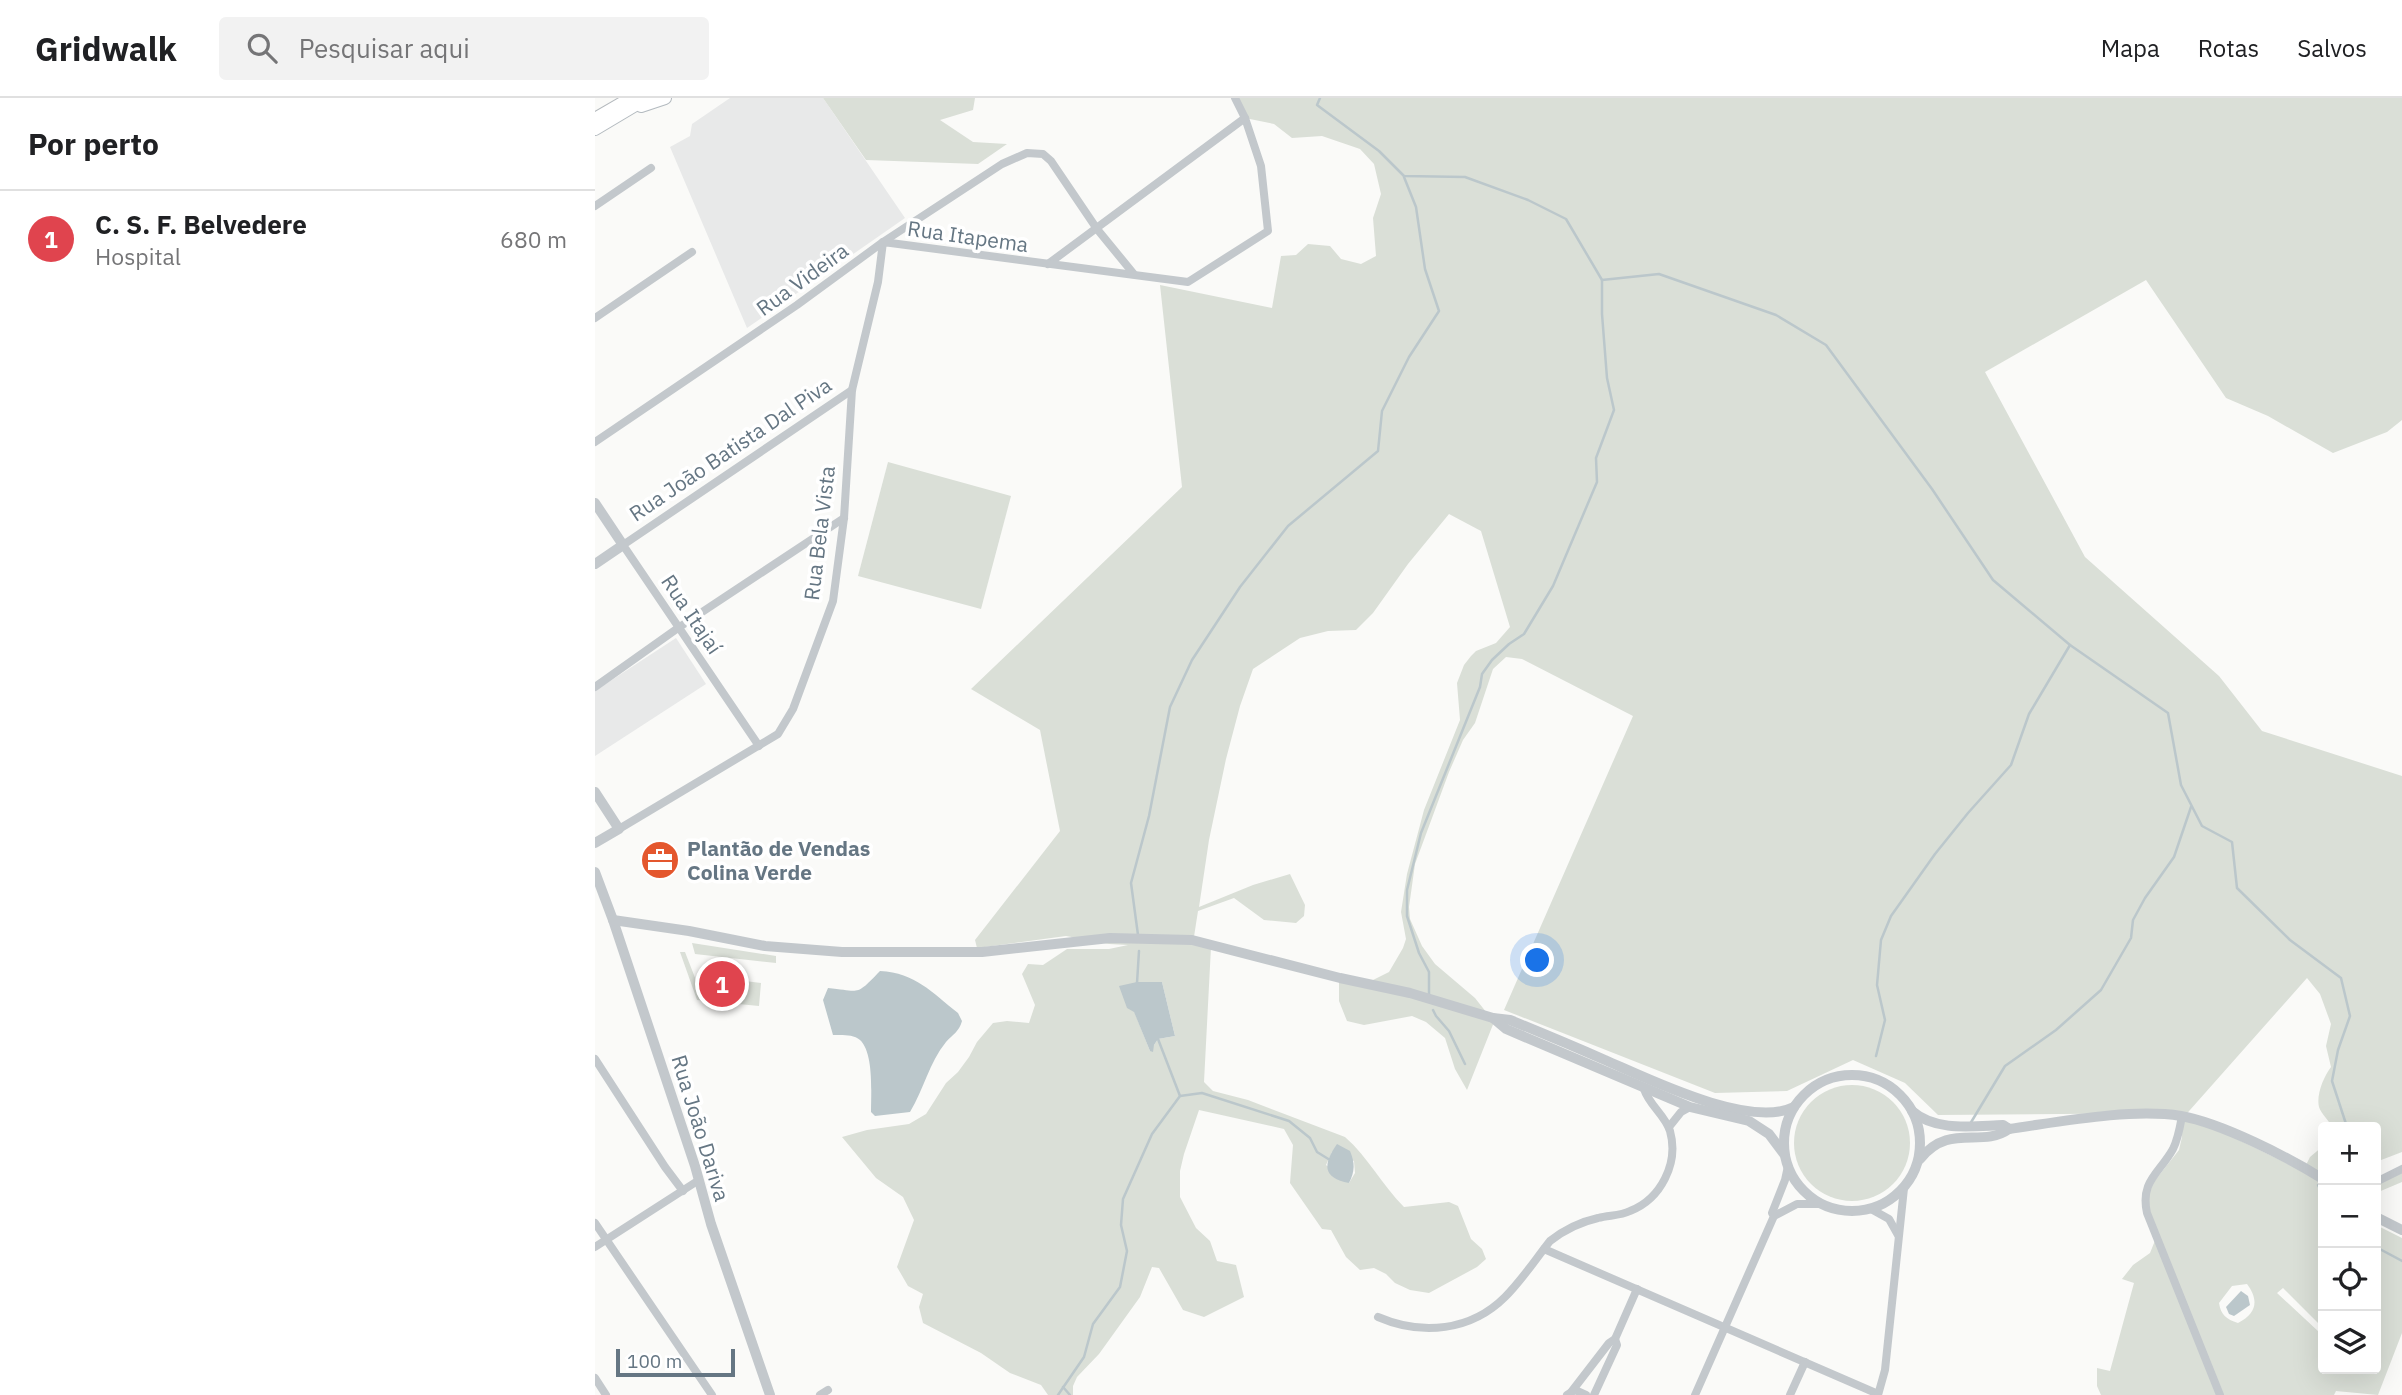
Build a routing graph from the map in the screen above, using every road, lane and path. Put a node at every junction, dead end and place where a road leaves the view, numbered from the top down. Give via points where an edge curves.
1 (615, 98) edge
2 (647, 98) edge
3 (666, 98) edge
4 (1235, 98) edge
5 (630, 105) edge
6 (595, 110) edge
7 (1245, 118) junction
8 (595, 120) edge
9 (595, 129) edge
10 (652, 168) dead end
11 (595, 206) edge
12 (1097, 229) junction
13 (883, 242) junction
14 (692, 252) dead end
15 (1048, 264) junction
16 (1133, 273) junction
17 (595, 318) edge
18 (852, 390) junction
19 (595, 442) edge
20 (595, 503) edge
21 (844, 518) junction
22 (623, 545) junction
23 (595, 564) edge
24 (678, 628) junction
25 (595, 687) edge
26 (759, 746) junction
27 (595, 792) edge
28 (619, 828) junction
29 (595, 843) edge
30 (595, 872) edge
31 (613, 920) junction
32 (1493, 1018) junction
33 (595, 1059) edge
34 (1644, 1089) junction
35 (1689, 1107) junction
36 (1794, 1107) junction
37 (1912, 1111) junction
38 (2182, 1116) junction
39 (1668, 1127) junction
40 (2008, 1129) junction
41 (1787, 1161) junction
42 (1918, 1161) junction
43 (2402, 1169) edge
44 (2318, 1176) edge
45 (2381, 1179) edge
46 (699, 1180) junction
47 (1904, 1188) junction
48 (683, 1191) junction
49 (1821, 1204) junction
50 (1871, 1209) junction
51 (1774, 1216) junction
52 (2381, 1220) edge
53 (595, 1223) edge
54 (2402, 1230) edge
55 (1898, 1235) junction
56 (606, 1241) junction
57 (595, 1247) edge
58 (1544, 1249) junction
59 (1637, 1289) junction
60 (1378, 1317) dead end
61 (1724, 1328) junction
62 (1615, 1339) junction
63 (1805, 1362) junction
64 (595, 1378) edge
65 (1569, 1393) edge
66 (1878, 1394) edge
67 (606, 1395) edge
68 (712, 1395) edge
69 (770, 1395) edge
70 (1586, 1395) edge
71 (1594, 1395) edge
72 (1695, 1395) edge
73 (1790, 1395) edge
74 (2220, 1395) edge

1 - 6 highway
2 - 5 main road
3 - 5 main road
4 - 7 street
5 - 8 highway
5 - 9 main road
7 - 12 street
7 - 16 street, Rua Itapema via 1261,166 1268,231 1188,282
10 - 11 street
12 - 13 street, Rua Videira via 1051,161 1034,152 1002,164
12 - 15 street
12 - 16 street
13 - 15 street, Rua Itapema
13 - 18 street, Rua Bela Vista
13 - 19 street, Rua Videira
14 - 17 street
15 - 16 street, Rua Itapema
18 - 21 street, Rua Bela Vista
18 - 22 street, Rua João Batista Dal Piva
20 - 22 street, Rua Itajaí
21 - 24 street
21 - 26 street, Rua Bela Vista via 833,601 805,678 778,734
22 - 23 street, Rua João Batista Dal Piva
22 - 24 street, Rua Itajaí
24 - 25 street
24 - 26 street, Rua Itajaí
26 - 28 street, Rua Bela Vista
27 - 28 street
28 - 29 street, Rua Bela Vista
30 - 31 street, Rua João Dariva
31 - 32 street via 765,946 842,952 982,952 1110,938 1192,940
31 - 46 street, Rua João Dariva
32 - 34 street via 1506,1028
32 - 36 street via 1510,1020 1688,1096 1763,1114
33 - 48 street
34 - 35 street
34 - 39 street
35 - 39 street
35 - 41 street via 1756,1125 1774,1139
36 - 37 street via 1824,1081 1854,1075 1883,1083
36 - 41 street via 1786,1126
37 - 40 street via 1945,1126 2003,1125
37 - 42 street via 1919,1130
38 - 40 street via 2106,1116
38 - 44 street via 2224,1129
38 - 74 street via 2174,1148 2143,1198
39 - 58 street via 1671,1162 1661,1186 1649,1199 1628,1212 1576,1225
40 - 42 street via 2000,1135 1943,1140
41 - 49 street via 1805,1192
41 - 51 street
42 - 47 street
43 - 45 street
46 - 48 street
46 - 69 street, Rua João Dariva
47 - 50 street
47 - 55 street
48 - 56 street
49 - 50 street via 1840,1210
49 - 51 street via 1797,1204
50 - 55 street via 1889,1219
51 - 61 street
52 - 54 street
53 - 56 street
55 - 66 street via 1885,1370
56 - 57 street
56 - 68 street
58 - 59 street
58 - 60 street via 1506,1296 1468,1321 1423,1329
59 - 61 street
59 - 62 street
61 - 63 street
61 - 72 street
62 - 65 street
62 - 71 street via 1617,1345
63 - 66 street
63 - 73 street
64 - 67 street
65 - 70 street via 1579,1390

